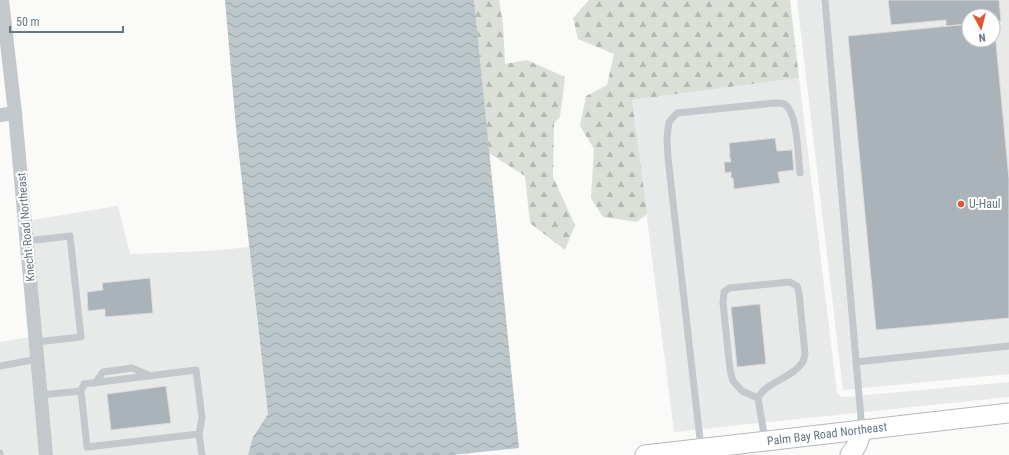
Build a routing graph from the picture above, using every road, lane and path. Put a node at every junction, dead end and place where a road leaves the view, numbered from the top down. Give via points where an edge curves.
1 (2, 0) edge
2 (825, 0) edge
3 (15, 113) junction
4 (0, 115) edge
5 (800, 173) dead end
6 (27, 241) junction
7 (36, 342) junction
8 (1009, 346) edge
9 (38, 360) junction
10 (856, 362) junction
11 (0, 366) edge
12 (81, 391) junction
13 (41, 395) junction
14 (758, 398) junction
15 (1009, 413) edge
16 (862, 430) junction
17 (199, 434) junction
18 (765, 441) junction
19 (701, 448) junction
20 (46, 455) edge
21 (202, 455) edge
22 (645, 455) edge
23 (850, 455) edge

1 - 3 street, Knecht Road Northeast
2 - 10 lane
3 - 4 street
3 - 6 street, Knecht Road Northeast
5 - 19 lane via 795,120 784,104 677,113 669,122 668,158
6 - 7 street, Knecht Road Northeast
6 - 7 lane via 70,236 81,337
7 - 9 street, Knecht Road Northeast
8 - 10 lane
9 - 11 lane
9 - 13 street, Knecht Road Northeast
10 - 16 lane
12 - 13 lane
12 - 17 lane via 88,447
12 - 17 lane via 84,384 95,383 104,372 132,368 151,376 196,370 202,418
13 - 20 street, Knecht Road Northeast
14 - 14 lane via 761,392 802,363 805,354 799,293 797,286 790,282 728,288 724,292 723,303 733,381 742,391
14 - 18 lane
15 - 16 main road, Palm Bay Road Northeast
16 - 18 main road, Palm Bay Road Northeast
16 - 23 main road
17 - 21 lane
18 - 19 main road, Palm Bay Road Northeast
19 - 22 main road, Palm Bay Road Northeast

